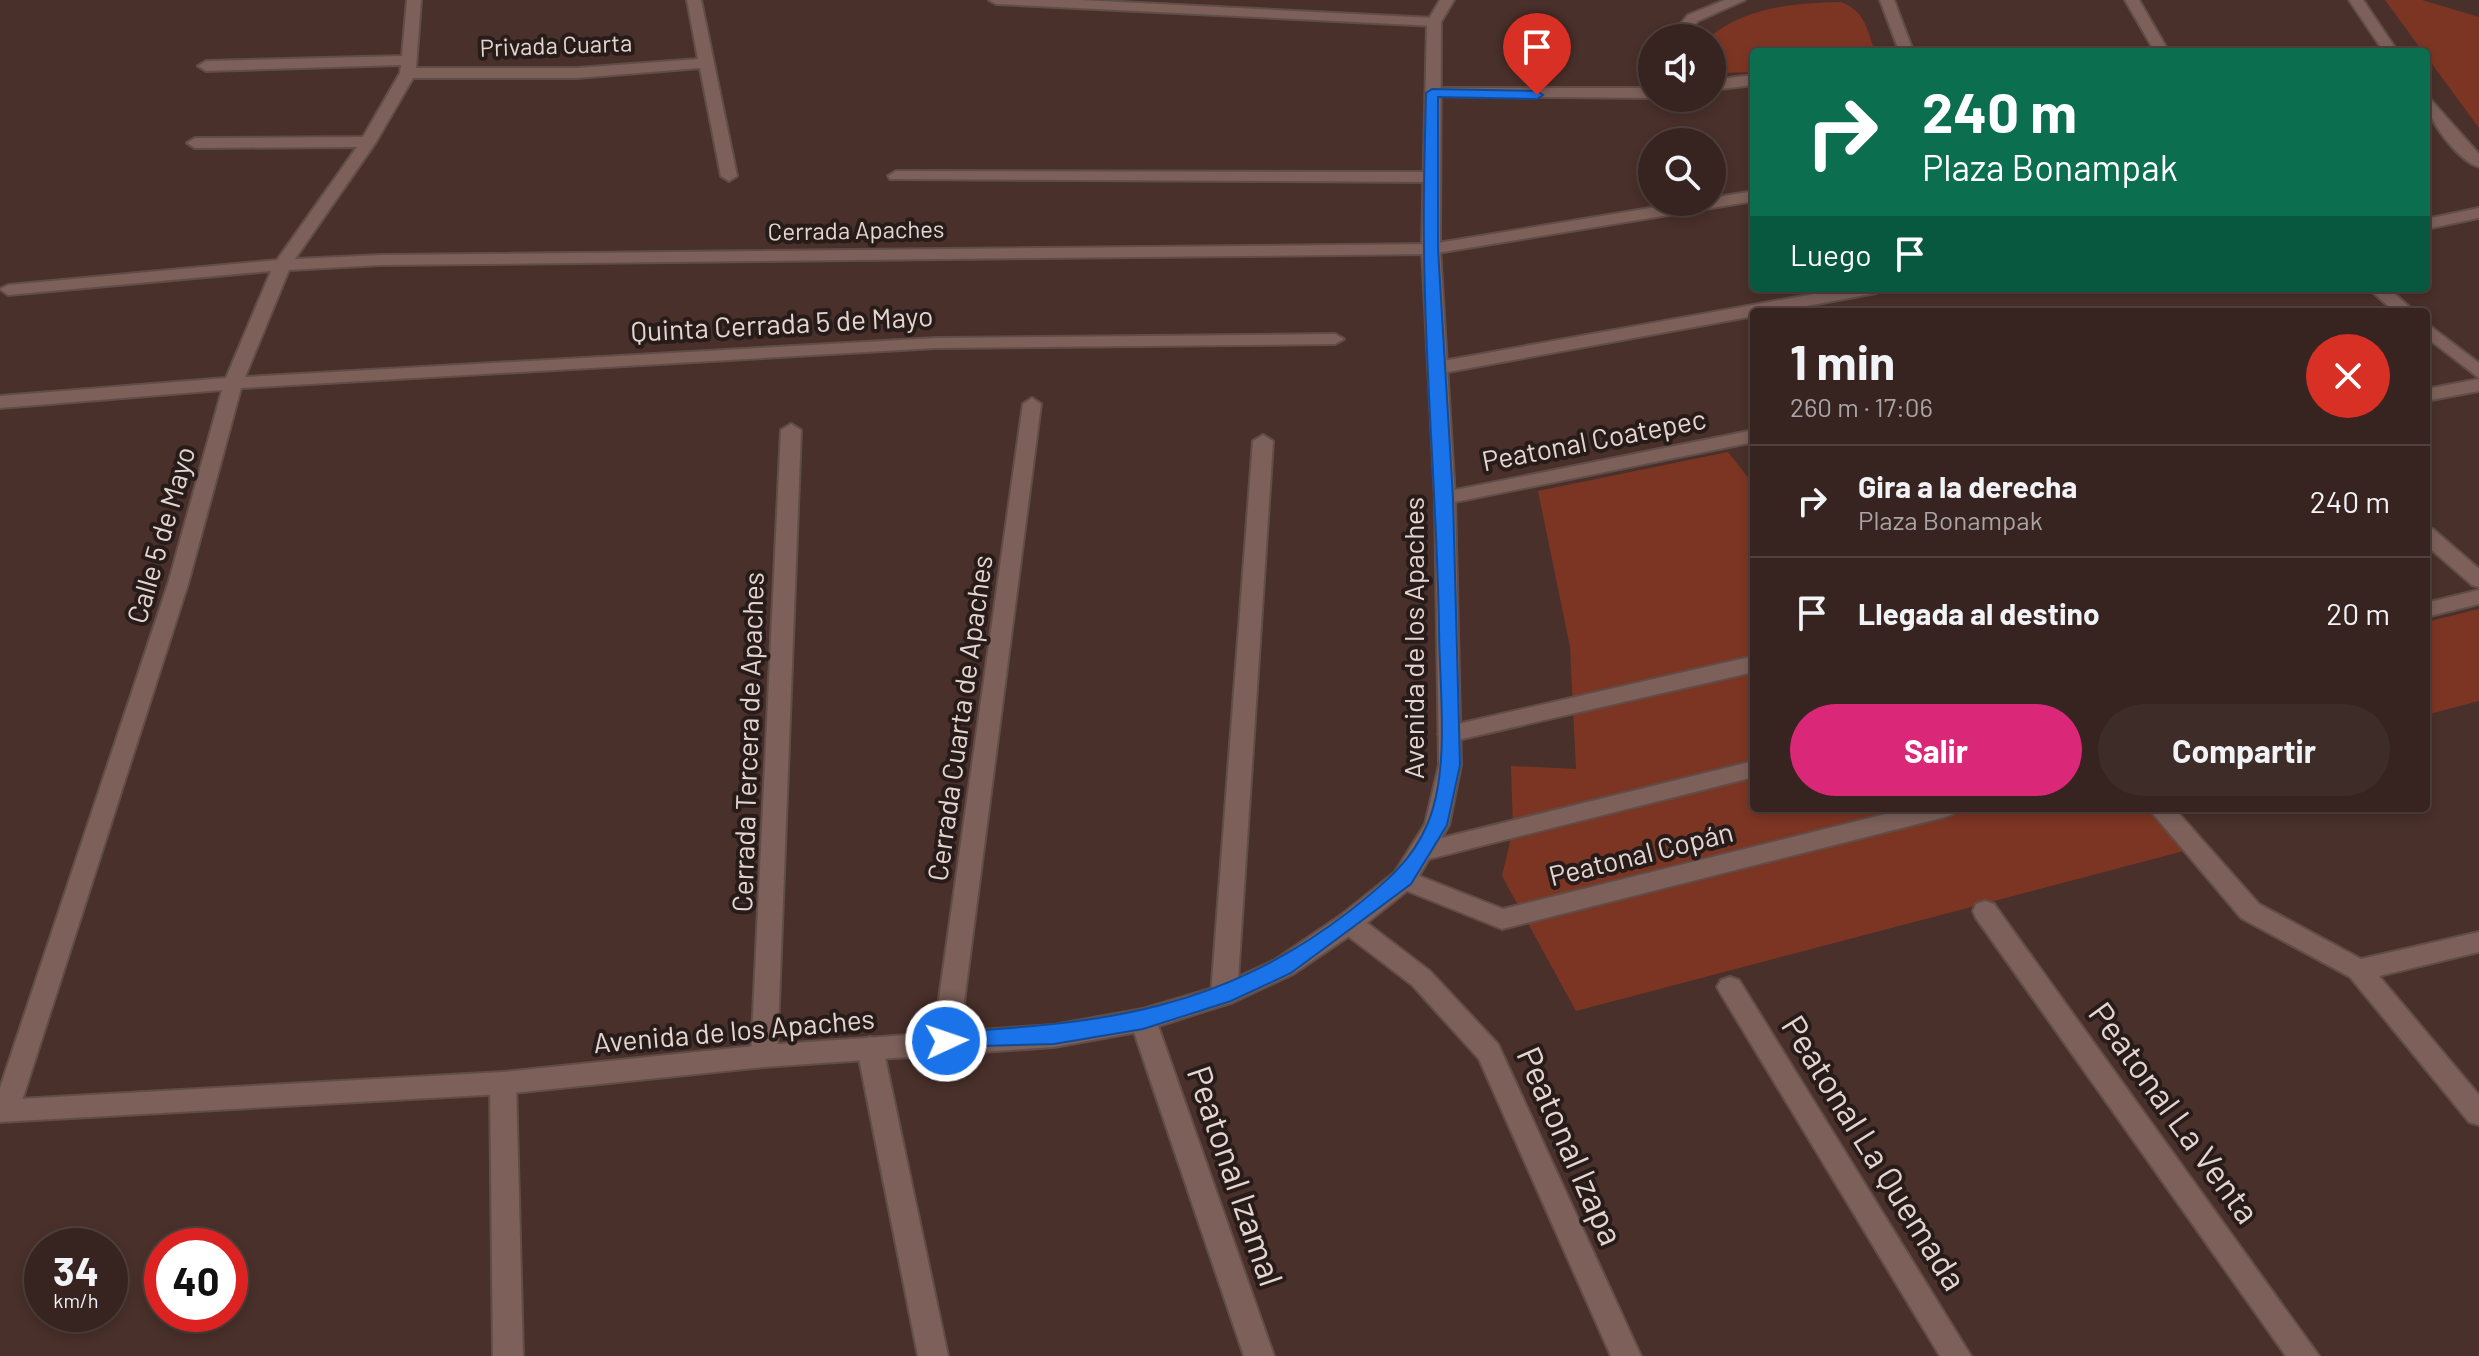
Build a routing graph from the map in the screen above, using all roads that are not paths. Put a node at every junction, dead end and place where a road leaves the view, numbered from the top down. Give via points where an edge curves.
1 (414, 0) edge
2 (694, 0) edge
3 (996, 0) edge
4 (1447, 0) edge
5 (1738, 0) edge
6 (1887, 0) edge
7 (2132, 0) edge
8 (2356, 0) edge
9 (1434, 22) junction
10 (1688, 24) edge
11 (1905, 48) edge
12 (2160, 48) edge
13 (2388, 48) edge
14 (704, 63) junction
15 (206, 66) dead end
16 (408, 66) junction
17 (1750, 80) edge
18 (1726, 83) edge
19 (1432, 93) junction
20 (1638, 93) edge
21 (2430, 108) edge
22 (368, 142) junction
23 (195, 143) dead end
24 (2479, 162) edge
25 (729, 176) dead end
26 (896, 176) dead end
27 (1431, 177) junction
28 (1750, 197) edge
29 (2479, 213) edge
30 (2430, 223) edge
31 (1431, 249) junction
32 (282, 265) junction
33 (8, 290) dead end
34 (1854, 292) edge
35 (2382, 292) edge
36 (1766, 308) edge
37 (2400, 308) edge
38 (1750, 311) edge
39 (2430, 331) edge
40 (1335, 339) dead end
41 (1437, 368) junction
42 (2479, 372) edge
43 (233, 383) junction
44 (2479, 385) edge
45 (2430, 394) edge
46 (0, 402) edge
47 (1032, 404) dead end
48 (791, 430) dead end
49 (1750, 437) edge
50 (1263, 441) dead end
51 (1445, 498) junction
52 (2430, 537) edge
53 (2479, 580) edge
54 (2479, 597) edge
55 (2430, 609) edge
56 (1750, 665) edge
57 (1449, 734) junction
58 (1750, 770) edge
59 (1929, 812) edge
60 (2163, 812) edge
61 (1421, 852) junction
62 (1404, 879) junction
63 (1985, 911) dead end
64 (1349, 923) junction
65 (2479, 942) edge
66 (2359, 970) junction
67 (1730, 987) dead end
68 (1224, 995) junction
69 (1143, 1020) junction
70 (946, 1041) junction
71 (870, 1048) junction
72 (764, 1056) junction
73 (503, 1083) junction
74 (3, 1111) edge
75 (2479, 1114) edge
76 (508, 1356) edge
77 (933, 1356) edge
78 (1259, 1356) edge
79 (1626, 1356) edge
80 (1956, 1356) edge
81 (2304, 1356) edge

1 - 16 street, Calle 5 de Mayo
2 - 14 street
3 - 9 street
4 - 9 street, Avenida de los Apaches
5 - 10 street
6 - 11 street
7 - 12 street
8 - 13 street
9 - 19 street, Avenida de los Apaches
14 - 16 street, Privada Cuarta via 577,73
14 - 25 street
15 - 16 street, Privada Cuarta
16 - 22 street, Calle 5 de Mayo
17 - 18 street
19 - 20 street
19 - 27 street, Avenida de los Apaches
21 - 24 street
22 - 23 street
22 - 32 street, Calle 5 de Mayo
26 - 27 street
27 - 31 street, Avenida de los Apaches
28 - 31 street, Cerrada Apaches
29 - 30 street
31 - 32 street, Cerrada Apaches
31 - 41 street, Avenida de los Apaches
32 - 33 street, Cerrada Apaches
32 - 43 street, Calle 5 de Mayo
34 - 36 street
35 - 37 street
38 - 41 street
39 - 42 street
40 - 43 street, Quinta Cerrada 5 de Mayo via 936,343
41 - 51 street, Avenida de los Apaches
43 - 46 street, Quinta Cerrada 5 de Mayo
43 - 74 street, Calle 5 de Mayo via 178,584
44 - 45 street
47 - 70 street, Cerrada Cuarta de Apaches
48 - 72 street, Cerrada Tercera de Apaches
49 - 51 street, Peatonal Coatepec
50 - 68 street
51 - 57 street, Avenida de los Apaches
52 - 53 street
54 - 55 street
56 - 57 street
57 - 61 street, Avenida de los Apaches via 1450,765 1437,825
58 - 61 street, Peatonal Copán
59 - 62 street, Peatonal Copán via 1502,919
60 - 66 street via 2250,911
61 - 62 street, Avenida de los Apaches
62 - 64 street, Avenida de los Apaches
63 - 81 street, Peatonal La Venta
64 - 68 street, Avenida de los Apaches via 1284,967
64 - 79 street, Peatonal Izapa via 1421,978 1489,1052
65 - 66 street
66 - 75 street
67 - 80 street, Peatonal La Quemada
68 - 69 street, Avenida de los Apaches
69 - 70 street, Avenida de los Apaches via 1054,1036
69 - 78 street, Peatonal Izamal
70 - 71 street, Avenida de los Apaches
71 - 72 street, Avenida de los Apaches
71 - 77 street
72 - 73 street, Avenida de los Apaches
73 - 74 street, Avenida de los Apaches
73 - 76 street

